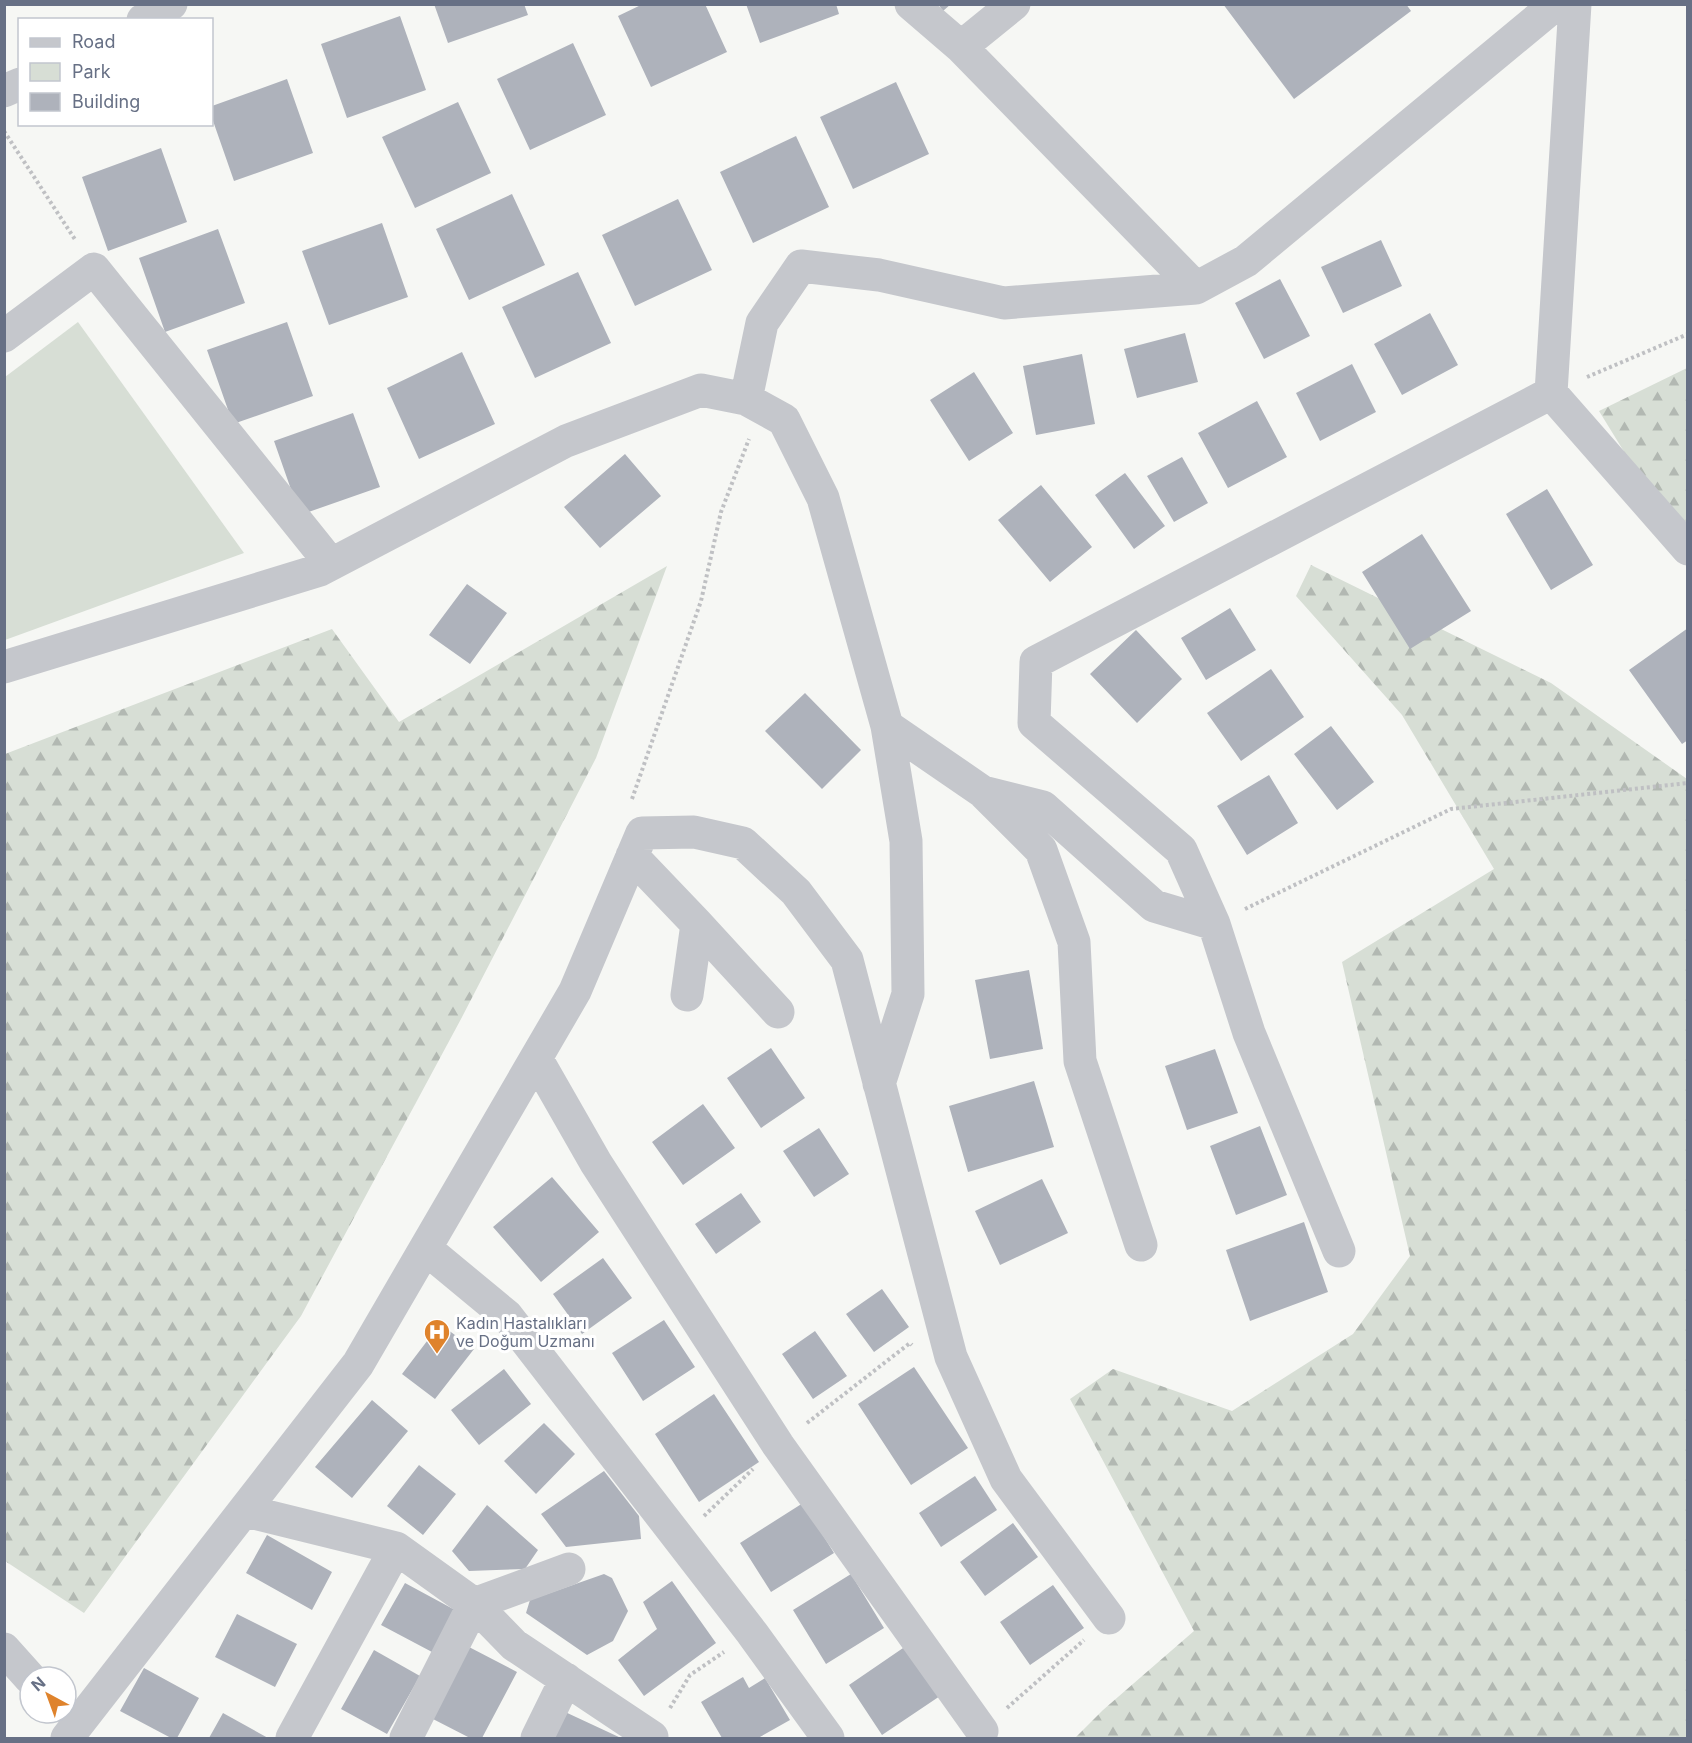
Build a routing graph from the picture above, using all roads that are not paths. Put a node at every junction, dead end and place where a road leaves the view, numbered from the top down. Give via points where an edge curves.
1 (171, 4) edge
2 (911, 4) edge
3 (1014, 4) edge
4 (1556, 4) edge
5 (1575, 4) edge
6 (146, 18) edge
7 (961, 47) junction
8 (18, 85) edge
9 (4, 91) edge
10 (1196, 288) junction
11 (4, 336) edge
12 (1551, 393) junction
13 (749, 415) junction
14 (1688, 549) edge
15 (331, 564) junction
16 (4, 667) edge
17 (887, 726) junction
18 (983, 792) junction
19 (632, 856) junction
20 (697, 924) junction
21 (1214, 924) junction
22 (687, 995) dead end
23 (778, 1012) dead end
24 (536, 1058) junction
25 (879, 1084) junction
26 (1141, 1245) dead end
27 (426, 1249) junction
28 (1339, 1251) dead end
29 (246, 1511) junction
30 (396, 1548) junction
31 (569, 1569) dead end
32 (474, 1604) junction
33 (1097, 1628) road end
34 (4, 1649) edge
35 (18, 1665) edge
36 (566, 1679) junction
37 (73, 1729) edge
38 (981, 1731) road end
39 (652, 1737) edge
40 (292, 1738) edge
41 (406, 1738) edge
42 (537, 1738) edge
43 (828, 1738) edge

1 - 6 street
2 - 7 street
3 - 7 street
4 - 10 street via 1246,261
5 - 12 street
7 - 10 street
8 - 9 street
10 - 13 street via 1004,303 879,275 801,266 762,323
11 - 15 street via 94,269
12 - 14 street
12 - 21 street via 1036,662 1034,723 1181,849
13 - 15 street via 701,390 566,441
13 - 17 street via 784,420 824,498
15 - 16 street
17 - 18 street
17 - 25 street via 906,841 908,994
18 - 21 street via 1043,807 1154,906
18 - 26 street via 1041,850 1074,942 1080,1061
19 - 20 street
19 - 24 street via 575,991
19 - 25 street via 642,833 694,832 743,843 796,892 847,960
20 - 22 street
20 - 23 street
21 - 28 street via 1249,1033
24 - 27 street
24 - 38 street via 596,1163 778,1445
25 - 33 street via 951,1357 1006,1479
27 - 29 street via 358,1364
27 - 43 street via 507,1316 752,1633
29 - 30 street
29 - 37 street
30 - 32 street
30 - 40 street
31 - 32 street
32 - 36 street via 514,1645
32 - 41 street
34 - 35 street
36 - 39 street
36 - 42 street

